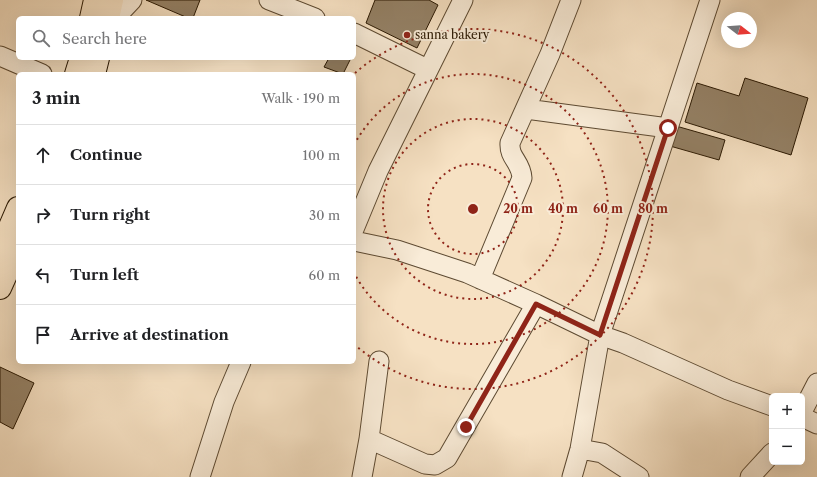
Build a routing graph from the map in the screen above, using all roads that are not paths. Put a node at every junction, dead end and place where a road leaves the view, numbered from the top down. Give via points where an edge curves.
1 (95, 0) edge
2 (112, 0) edge
3 (132, 0) edge
4 (268, 0) edge
5 (463, 0) edge
6 (571, 0) edge
7 (710, 0) edge
8 (91, 16) edge
9 (108, 16) edge
10 (117, 16) edge
11 (310, 16) edge
12 (356, 34) edge
13 (0, 56) edge
14 (80, 60) edge
15 (98, 60) edge
16 (428, 69) junction
17 (37, 72) edge
18 (77, 72) edge
19 (94, 72) edge
20 (526, 109) junction
21 (668, 128) junction
22 (16, 213) edge
23 (356, 224) edge
24 (356, 241) edge
25 (0, 250) edge
26 (16, 252) edge
27 (480, 278) junction
28 (0, 288) edge
29 (536, 304) junction
30 (600, 335) junction
31 (379, 361) dead end
32 (241, 364) edge
33 (817, 383) edge
34 (769, 405) edge
35 (805, 406) edge
36 (805, 418) edge
37 (817, 424) edge
38 (369, 439) junction
39 (580, 449) junction
40 (769, 456) edge
41 (437, 471) edge
42 (200, 477) edge
43 (362, 477) edge
44 (572, 477) edge
45 (639, 477) edge
46 (750, 477) edge

1 - 8 main road
2 - 9 main road
3 - 10 street
4 - 11 street
5 - 16 street
6 - 20 street
7 - 21 street
12 - 16 street
13 - 17 street
14 - 18 main road
15 - 19 main road
16 - 23 street via 378,171
20 - 21 street
20 - 27 street via 510,142 510,152 521,170 522,178
21 - 30 street
22 - 25 main road
24 - 27 street via 397,250
26 - 28 main road
27 - 29 street
29 - 30 street
29 - 41 street via 497,374
30 - 34 street
30 - 39 street
31 - 38 street
32 - 42 street via 224,402
33 - 35 street
36 - 37 street
38 - 41 street
38 - 43 street
39 - 44 street
39 - 45 street via 602,454
40 - 46 street

